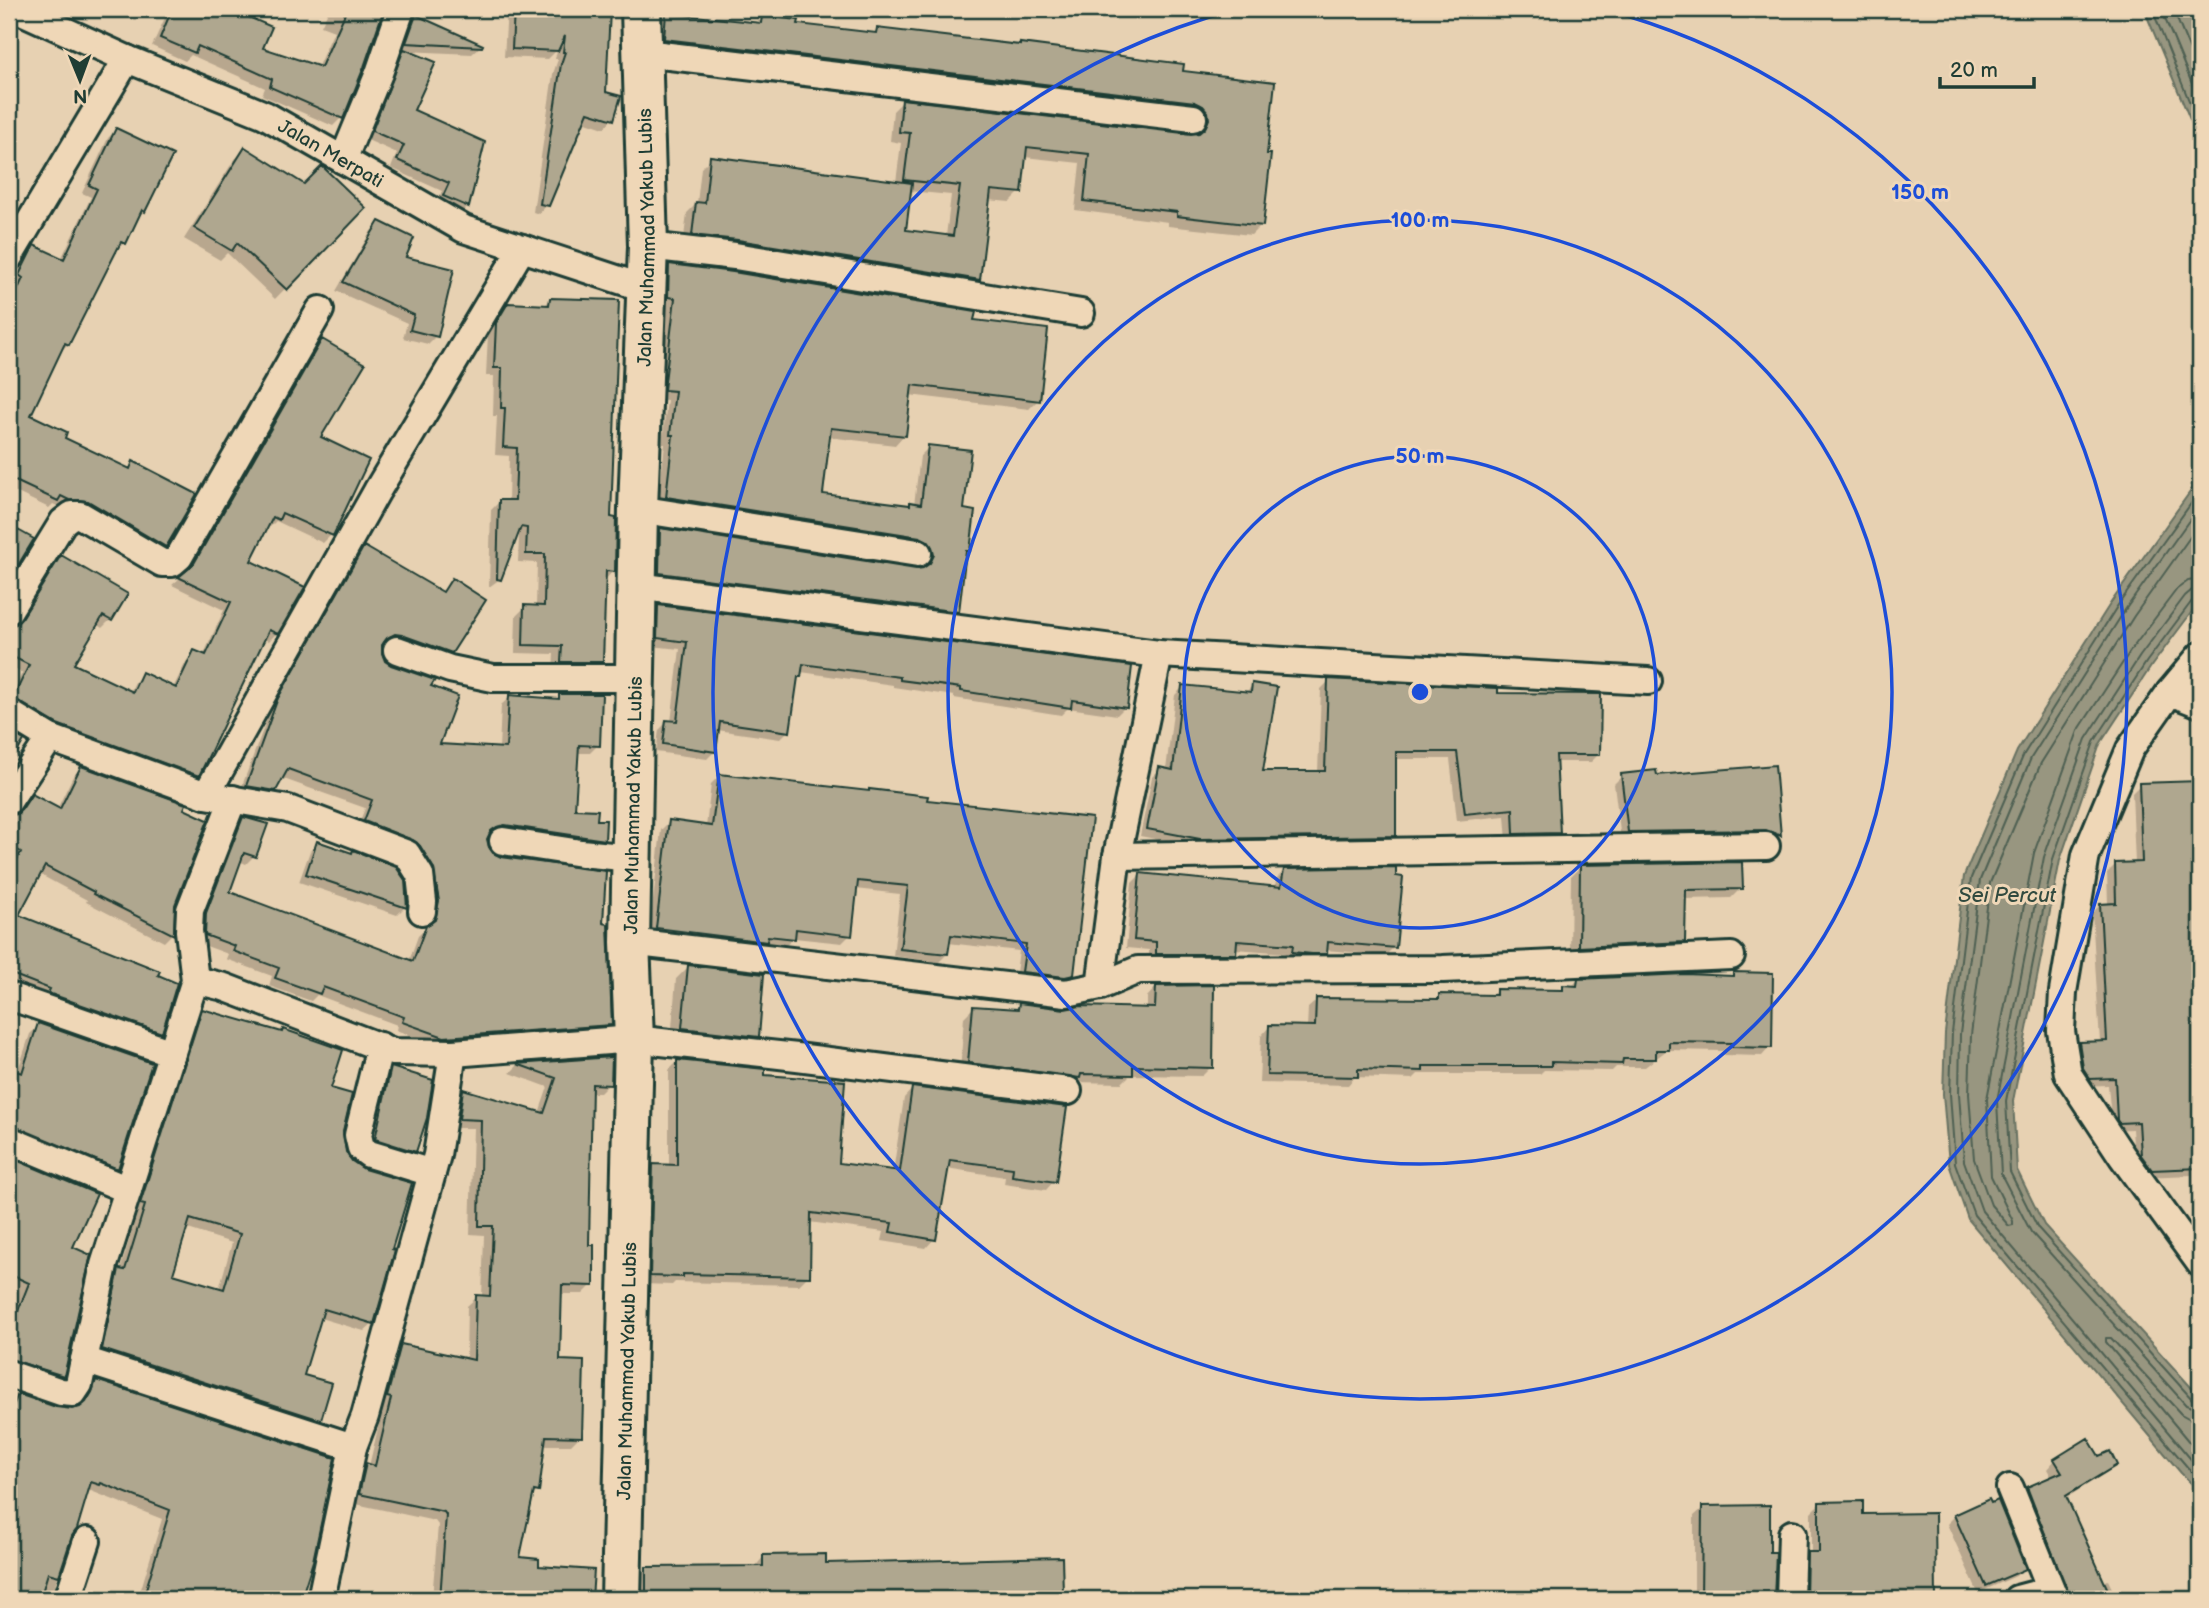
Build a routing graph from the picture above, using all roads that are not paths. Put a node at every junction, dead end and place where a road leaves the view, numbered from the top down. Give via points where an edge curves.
1 (17, 9) edge
2 (401, 9) edge
3 (642, 9) edge
4 (644, 53) junction
5 (127, 59) junction
6 (1193, 118) dead end
7 (344, 160) junction
8 (648, 246) junction
9 (522, 248) junction
10 (9, 257) edge
11 (647, 289) junction
12 (320, 310) dead end
13 (1081, 313) dead end
14 (638, 509) junction
15 (918, 553) dead end
16 (637, 586) junction
17 (9, 610) edge
18 (397, 649) dead end
19 (1160, 654) junction
20 (2200, 656) edge
21 (636, 678) junction
22 (1648, 681) dead end
23 (2170, 692) junction
24 (2200, 704) edge
25 (9, 713) edge
26 (50, 738) junction
27 (206, 795) junction
28 (233, 799) junction
29 (9, 800) edge
30 (503, 841) dead end
31 (1766, 846) dead end
32 (1117, 856) junction
33 (632, 858) junction
34 (422, 911) dead end
35 (630, 942) junction
36 (1731, 956) dead end
37 (195, 980) junction
38 (1100, 986) junction
39 (9, 996) edge
40 (634, 1039) junction
41 (380, 1046) junction
42 (172, 1053) junction
43 (453, 1053) junction
44 (1068, 1091) dead end
45 (9, 1140) edge
46 (432, 1173) junction
47 (128, 1190) junction
48 (2200, 1263) edge
49 (84, 1360) junction
50 (9, 1374) edge
51 (353, 1447) junction
52 (2010, 1488) dead end
53 (1792, 1534) dead end
54 (87, 1541) dead end
55 (2053, 1595) edge
56 (68, 1599) edge
57 (321, 1599) edge
58 (621, 1599) edge
59 (1790, 1599) edge
60 (2017, 1599) edge

1 - 5 street, Jalan Merpati
2 - 7 street
3 - 4 main road, Jalan Muhammad Yakub Lubis
4 - 6 street
4 - 8 main road, Jalan Muhammad Yakub Lubis
5 - 7 street, Jalan Merpati via 265,115
5 - 10 street
7 - 9 street, Jalan Merpati via 464,229
8 - 11 main road, Jalan Muhammad Yakub Lubis
8 - 13 street
9 - 11 street, Jalan Merpati
9 - 27 street via 377,491
11 - 14 main road, Jalan Muhammad Yakub Lubis
12 - 17 street via 179,557 162,563 80,515 72,515 63,522
14 - 15 street
14 - 16 main road, Jalan Muhammad Yakub Lubis
16 - 19 street
16 - 21 main road, Jalan Muhammad Yakub Lubis
18 - 21 street via 450,669 494,678
19 - 22 street
19 - 32 street
20 - 23 street
21 - 33 main road, Jalan Muhammad Yakub Lubis
23 - 24 street
23 - 48 street via 2130,749 2086,855 2063,992 2062,1031 2068,1074
25 - 26 street
26 - 27 street
26 - 29 street
27 - 28 street
28 - 34 street via 288,809 407,854 420,875
28 - 37 street via 190,910
30 - 33 street
31 - 32 street
32 - 38 street
33 - 35 main road, Jalan Muhammad Yakub Lubis
35 - 38 street via 1066,993
35 - 40 main road, Jalan Muhammad Yakub Lubis
36 - 38 street via 1443,969 1138,970
37 - 41 street
37 - 42 street
39 - 42 street
40 - 43 street
40 - 44 street
40 - 58 main road, Jalan Muhammad Yakub Lubis
41 - 43 street via 393,1052
41 - 46 street via 358,1135 361,1148
42 - 47 street
43 - 46 street
45 - 47 street
46 - 51 street
47 - 49 street via 104,1265
49 - 50 street via 73,1392
49 - 51 street
51 - 57 street
52 - 55 street
53 - 59 street
54 - 56 street
55 - 60 street

